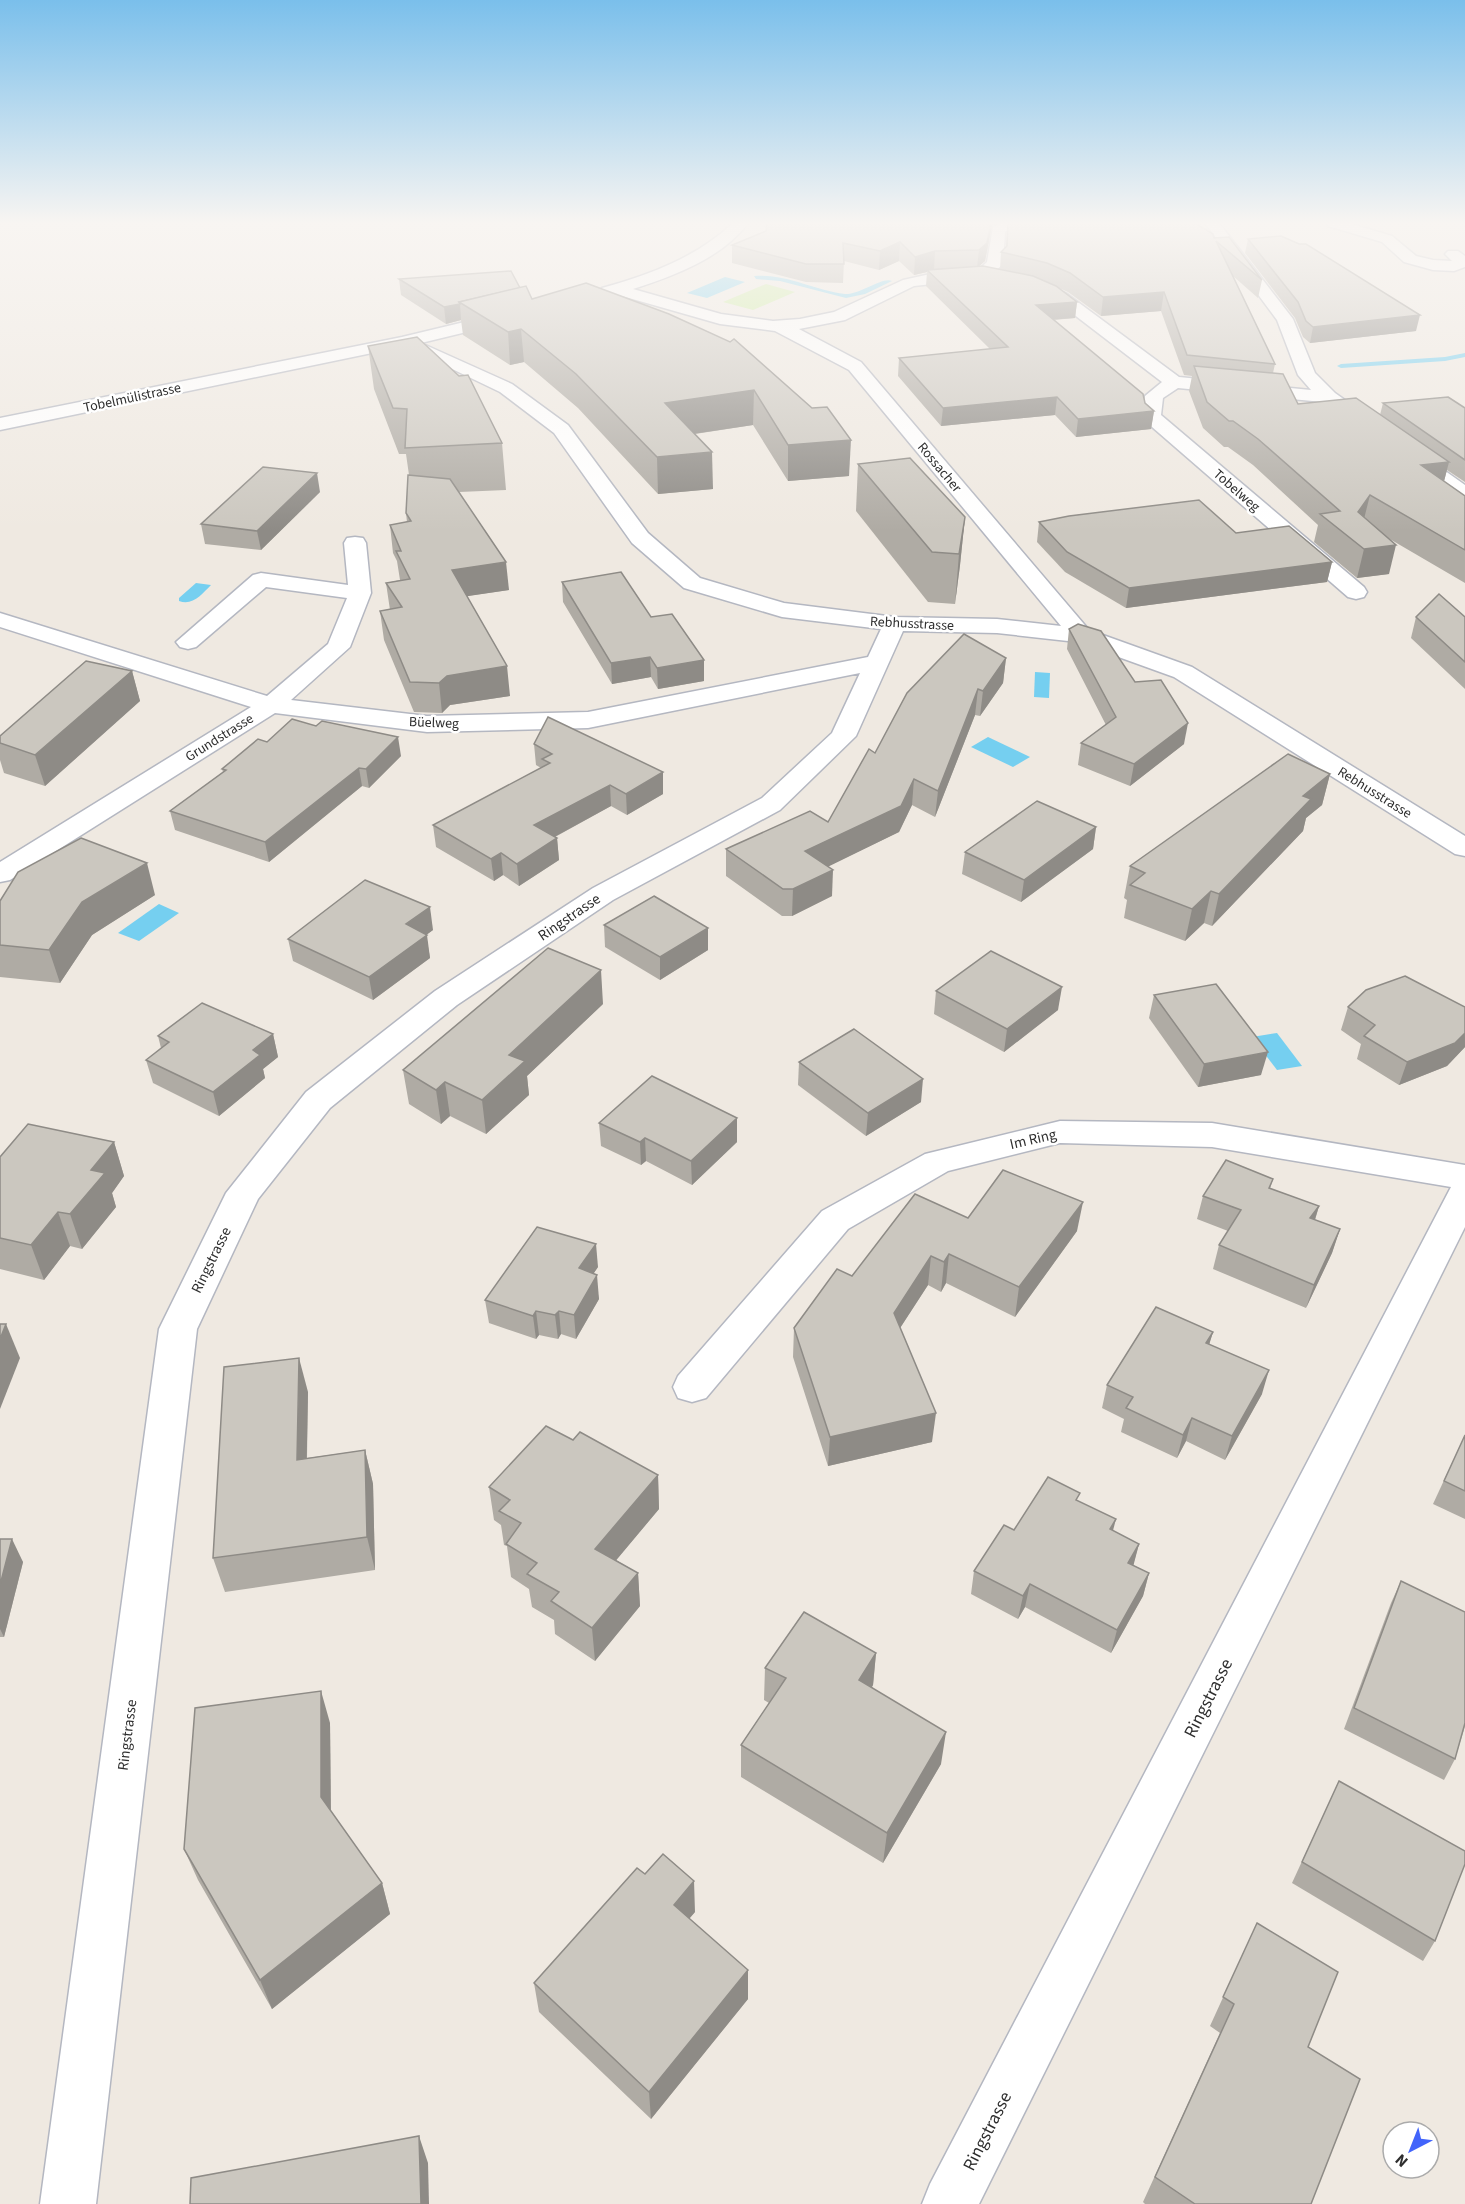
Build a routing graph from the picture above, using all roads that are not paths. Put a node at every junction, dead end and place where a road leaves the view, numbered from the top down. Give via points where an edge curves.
1 (469, 326) edge
2 (779, 326) edge
3 (1099, 326) edge
4 (1288, 326) edge
5 (402, 342) junction
6 (1174, 382) junction
7 (1328, 397) junction
8 (0, 424) edge
9 (1465, 494) edge
10 (355, 543) dead end
11 (1356, 592) dead end
12 (360, 593) junction
13 (0, 620) edge
14 (896, 624) junction
15 (1081, 635) junction
16 (188, 642) dead end
17 (876, 663) junction
18 (271, 705) junction
19 (1465, 848) edge
20 (0, 874) edge
21 (1465, 1177) edge
22 (1465, 1192) edge
23 (692, 1387) dead end
24 (68, 2204) edge
25 (950, 2204) edge

1 - 5 street, Tobelmülistrasse
2 - 15 street, Rossacher via 855,366
3 - 6 street
4 - 7 street via 1307,375
5 - 8 street, Tobelmülistrasse
5 - 14 street, Rebhusstrasse via 506,388 561,429 640,538 692,583 782,610
6 - 7 street
6 - 11 street, Tobelweg via 1154,396 1151,416
7 - 9 street
10 - 12 street, Grundstrasse
12 - 16 street via 261,580
12 - 18 street, Grundstrasse via 338,646
13 - 18 street, Büelweg
14 - 15 street, Rebhusstrasse via 997,626
14 - 17 street, Ringstrasse
15 - 19 street, Rebhusstrasse via 1184,672
17 - 18 street, Büelweg via 588,720 428,724
17 - 24 street, Ringstrasse via 843,736 771,804 603,894 446,998 318,1100 243,1193 178,1329
18 - 20 street, Grundstrasse
21 - 23 street, Im Ring via 1212,1135 1060,1132 937,1162 835,1220
22 - 25 street, Ringstrasse

